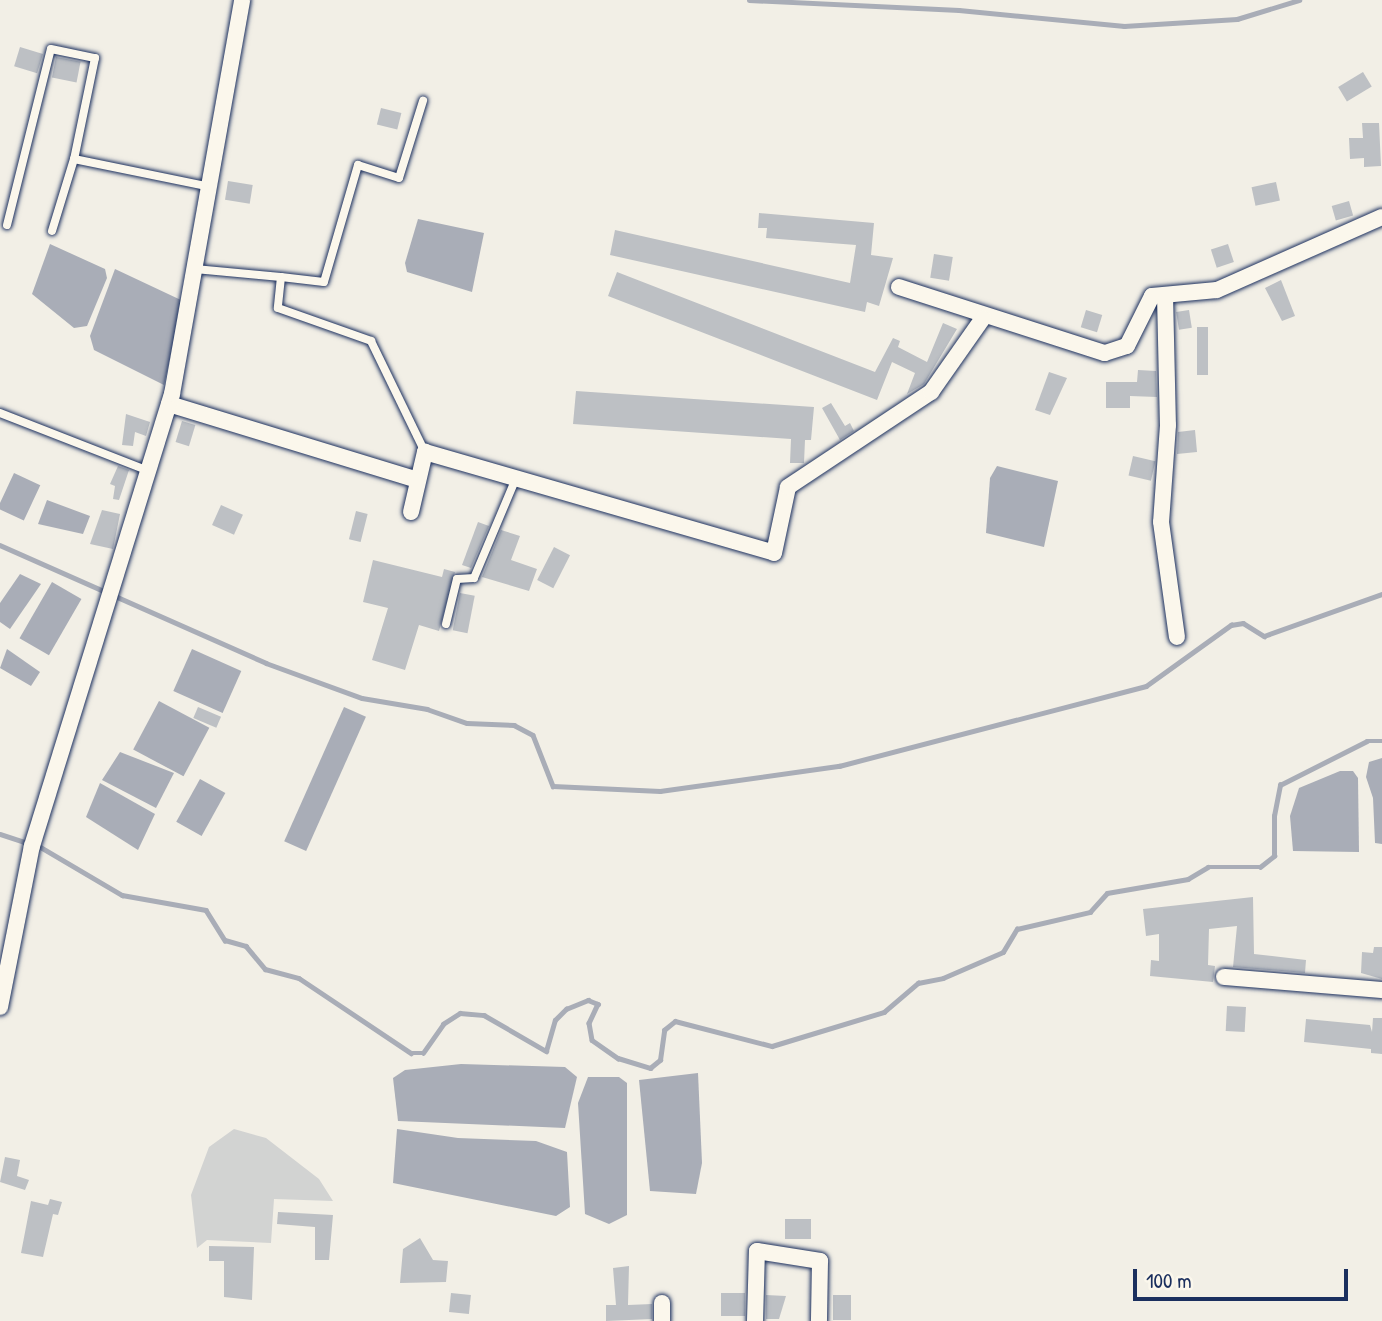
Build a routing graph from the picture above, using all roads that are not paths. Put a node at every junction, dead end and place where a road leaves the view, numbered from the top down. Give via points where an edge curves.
1 (243, 0) edge
2 (423, 101) dead end
3 (74, 159) junction
4 (210, 187) junction
5 (1382, 217) edge
6 (7, 225) dead end
7 (52, 230) dead end
8 (195, 269) junction
9 (281, 277) junction
10 (899, 287) dead end
11 (1165, 295) junction
12 (983, 318) junction
13 (170, 404) junction
14 (0, 413) edge
15 (425, 452) junction
16 (149, 471) junction
17 (516, 478) junction
18 (418, 480) junction
19 (411, 512) dead end
20 (446, 624) dead end
21 (1177, 637) dead end
22 (1224, 977) dead end
23 (1382, 990) edge
24 (0, 1007) edge
25 (662, 1303) dead end
26 (662, 1321) edge
27 (755, 1321) edge
28 (819, 1321) edge

1 - 4 street
2 - 9 lane via 399,178 358,165 324,282
3 - 4 lane
3 - 6 lane via 95,58 51,49
3 - 7 lane
4 - 8 street
5 - 11 street via 1217,290
8 - 9 lane
8 - 13 street
9 - 15 lane via 278,308 371,341
10 - 12 street
11 - 12 street via 1152,296 1127,346 1105,354
11 - 21 street via 1168,425 1161,522
12 - 17 street via 931,392 788,487 774,553
13 - 16 street
13 - 18 street
14 - 16 lane
15 - 17 street
15 - 18 street
16 - 24 street via 35,841
17 - 20 lane via 474,578 457,579
18 - 19 street
22 - 23 street
25 - 26 street
27 - 28 street via 757,1251 820,1261

